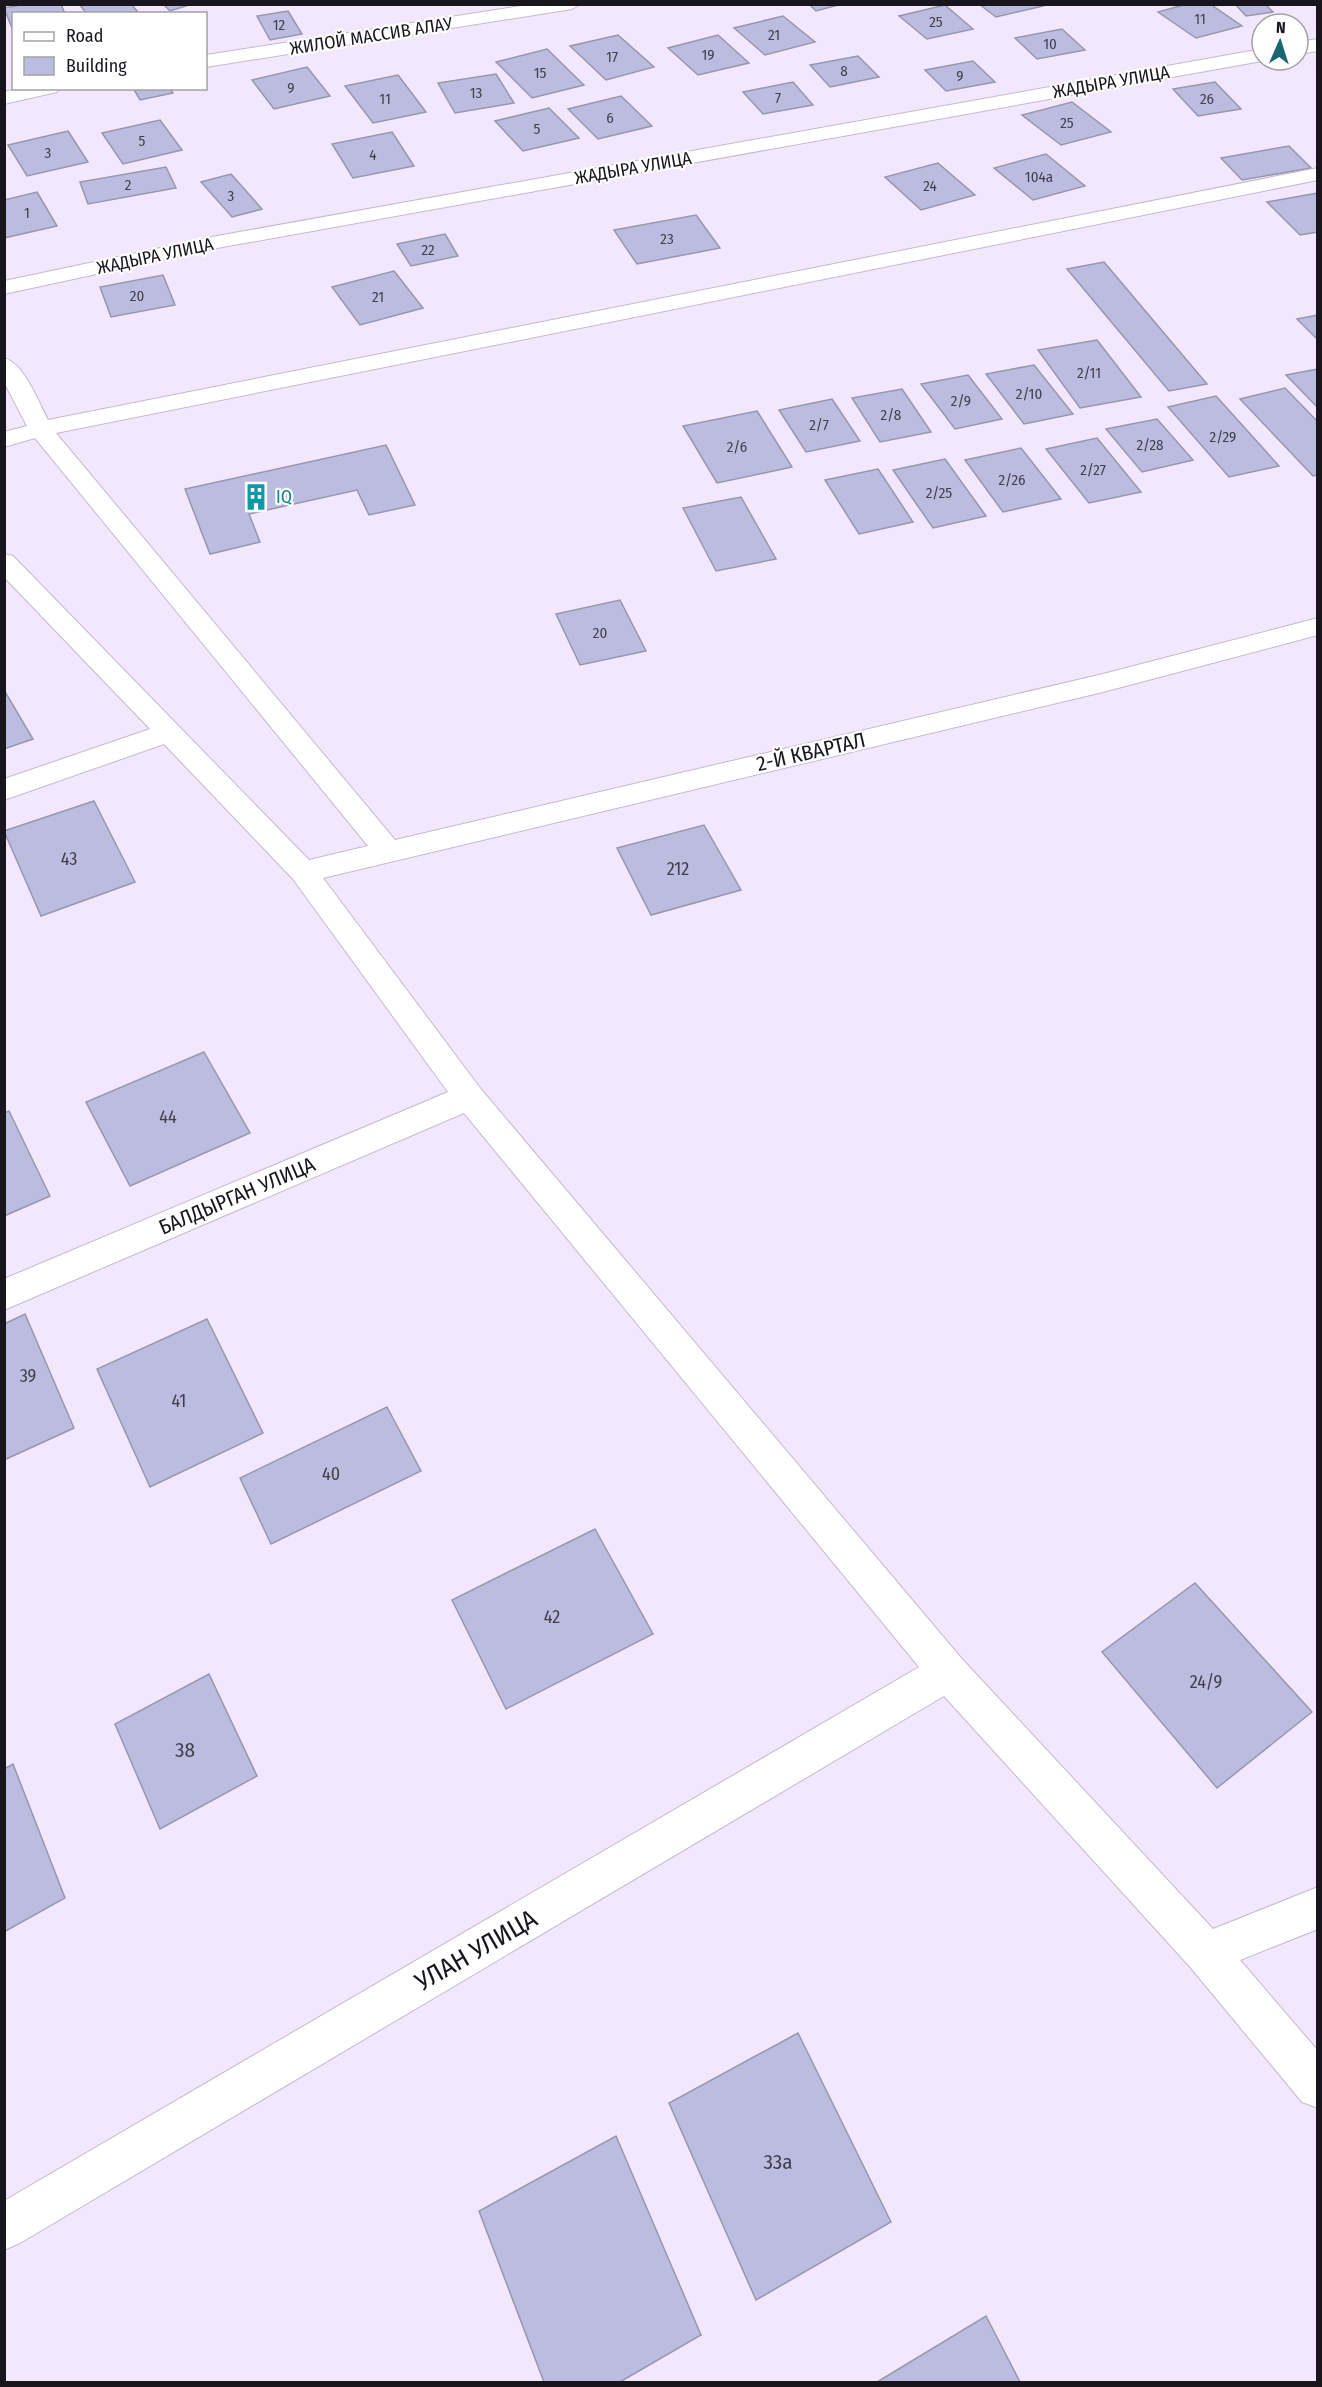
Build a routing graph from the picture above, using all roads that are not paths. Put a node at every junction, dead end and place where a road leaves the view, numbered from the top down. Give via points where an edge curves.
1 (572, 4) edge
2 (1250, 57) edge
3 (207, 61) edge
4 (41, 90) edge
5 (4, 98) edge
6 (1317, 174) edge
7 (4, 288) edge
8 (4, 365) edge
9 (40, 429) junction
10 (4, 440) edge
11 (4, 562) edge
12 (1317, 626) edge
13 (168, 733) junction
14 (4, 790) edge
15 (389, 852) junction
16 (303, 872) junction
17 (469, 1097) junction
18 (4, 1295) edge
19 (948, 1672) junction
20 (1317, 1908) edge
21 (1206, 1953) junction
22 (1317, 2086) edge
23 (4, 2227) edge

1 - 3 street, ЖИЛОЙ МАССИВ АЛАУ
2 - 7 street, ЖАДЫРА УЛИЦА via 217,242
4 - 5 street
6 - 9 street
8 - 9 street via 20,387
9 - 10 street
9 - 15 street
11 - 13 street
12 - 15 street, 2-Й КВАРТАЛ via 1103,683
13 - 14 street
13 - 16 street
15 - 16 street, 2-Й КВАРТАЛ
16 - 17 street
17 - 18 street, БАЛДЫРГАН УЛИЦА
17 - 19 street
19 - 21 street
19 - 23 street, УЛАН УЛИЦА
20 - 21 street
21 - 22 street

